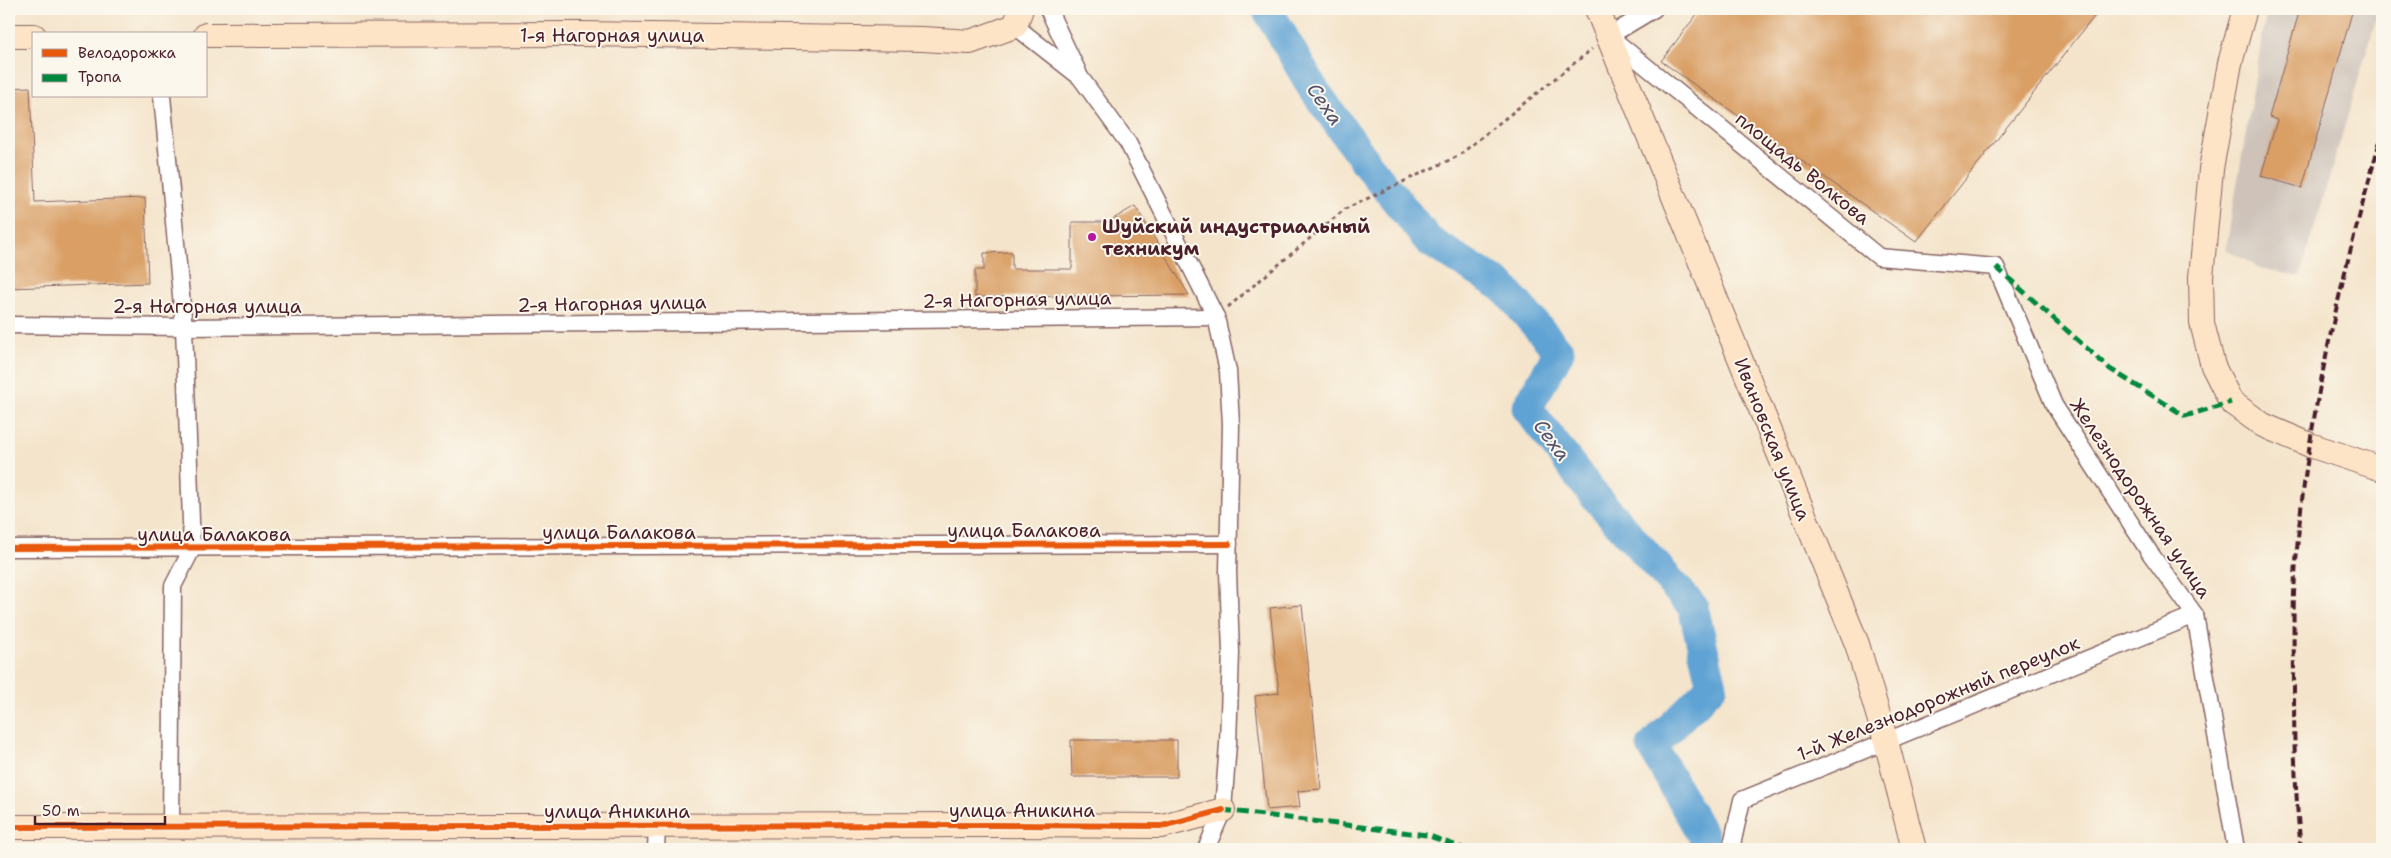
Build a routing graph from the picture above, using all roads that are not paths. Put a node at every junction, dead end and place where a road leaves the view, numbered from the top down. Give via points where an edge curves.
1 (1048, 9) edge
2 (1597, 9) edge
3 (1654, 9) edge
4 (2245, 9) edge
5 (1018, 17) edge
6 (208, 35) edge
7 (9, 36) edge
8 (32, 36) edge
9 (1609, 36) junction
10 (1080, 77) junction
11 (162, 98) edge
12 (1996, 267) joint
13 (1216, 317) junction
14 (9, 325) edge
15 (184, 327) junction
16 (2382, 469) edge
17 (1229, 544) junction
18 (9, 548) edge
19 (192, 550) junction
20 (2195, 614) junction
21 (1886, 741) junction
22 (1223, 810) junction
23 (171, 826) junction
24 (657, 826) junction
25 (9, 827) edge
26 (656, 849) edge
27 (1206, 849) edge
28 (1731, 849) edge
29 (1914, 849) edge
30 (2236, 849) edge

1 - 10 street
2 - 9 street, Ивановская улица
3 - 9 street
4 - 16 street via 2230,63 2211,168 2201,277 2202,323 2212,366 2231,402 2263,425
5 - 6 street, 1-я Нагорная улица via 970,42 580,34
5 - 10 street
7 - 8 street
9 - 12 street, площадь Волкова via 1879,257
9 - 21 street, Ивановская улица via 1857,644
10 - 13 street via 1128,143
11 - 15 street
12 - 20 street, Железнодорожная улица via 2054,405 2150,553
13 - 15 street, 2-я Нагорная улица
13 - 17 street via 1228,371 1231,424
14 - 15 street, 2-я Нагорная улица
15 - 19 street
17 - 19 street, улица Балакова
17 - 22 street via 1231,652
18 - 19 street, улица Балакова
19 - 23 street via 173,586
20 - 21 street, 1-й Железнодорожный переулок
20 - 30 street, Железнодорожная улица
21 - 28 street, 1-й Железнодорожный переулок via 1742,800
21 - 29 street, Ивановская улица
22 - 24 street, улица Аникина via 1162,826
22 - 27 street
23 - 24 street, улица Аникина
23 - 25 street, улица Аникина
24 - 26 street

